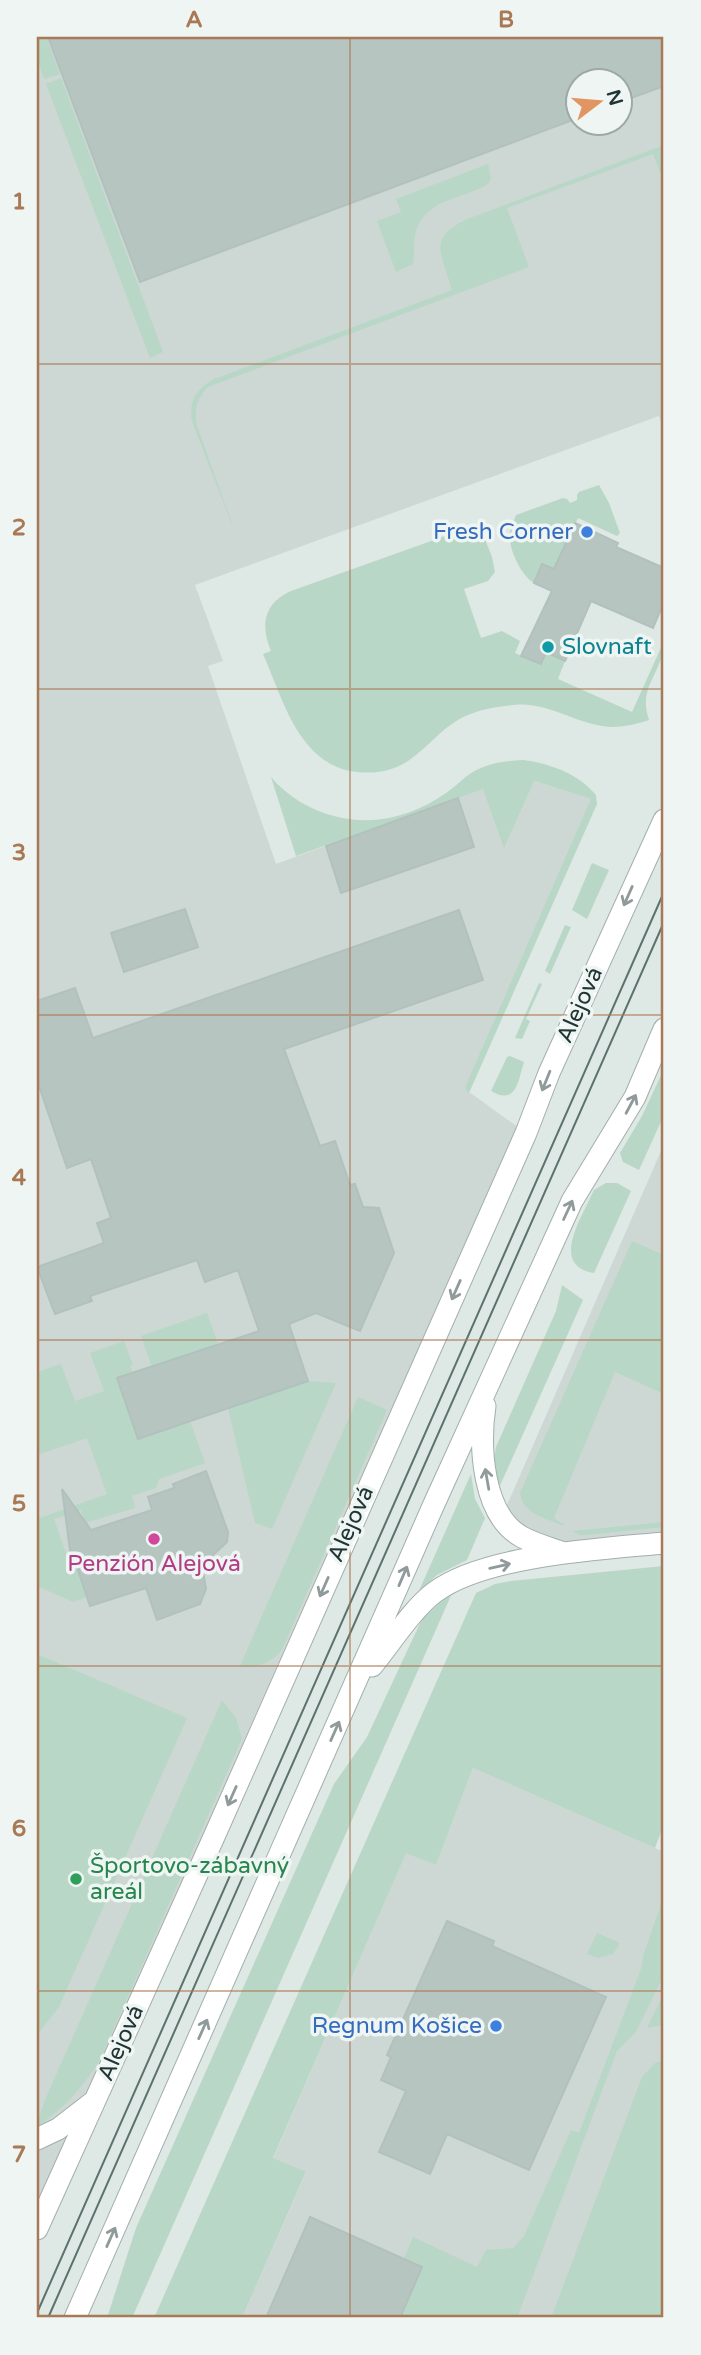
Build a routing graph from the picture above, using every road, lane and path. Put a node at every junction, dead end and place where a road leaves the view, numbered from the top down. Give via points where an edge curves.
1 (664, 820) edge
2 (664, 1029) edge
3 (487, 1392) junction
4 (664, 1543) edge
5 (566, 1553) junction
6 (357, 1684) junction
7 (95, 2101) junction
8 (37, 2139) edge
9 (37, 2229) edge
10 (75, 2318) edge

1 -> 7 street, Alejová
3 -> 2 street via 572,1202 629,1107
5 -> 3 street via 522,1537 496,1511 485,1471
6 -> 3 street
4 - 5 street
6 -> 5 street via 412,1616 444,1585 488,1569
10 -> 6 street
7 - 8 street
7 - 9 street, Alejová

